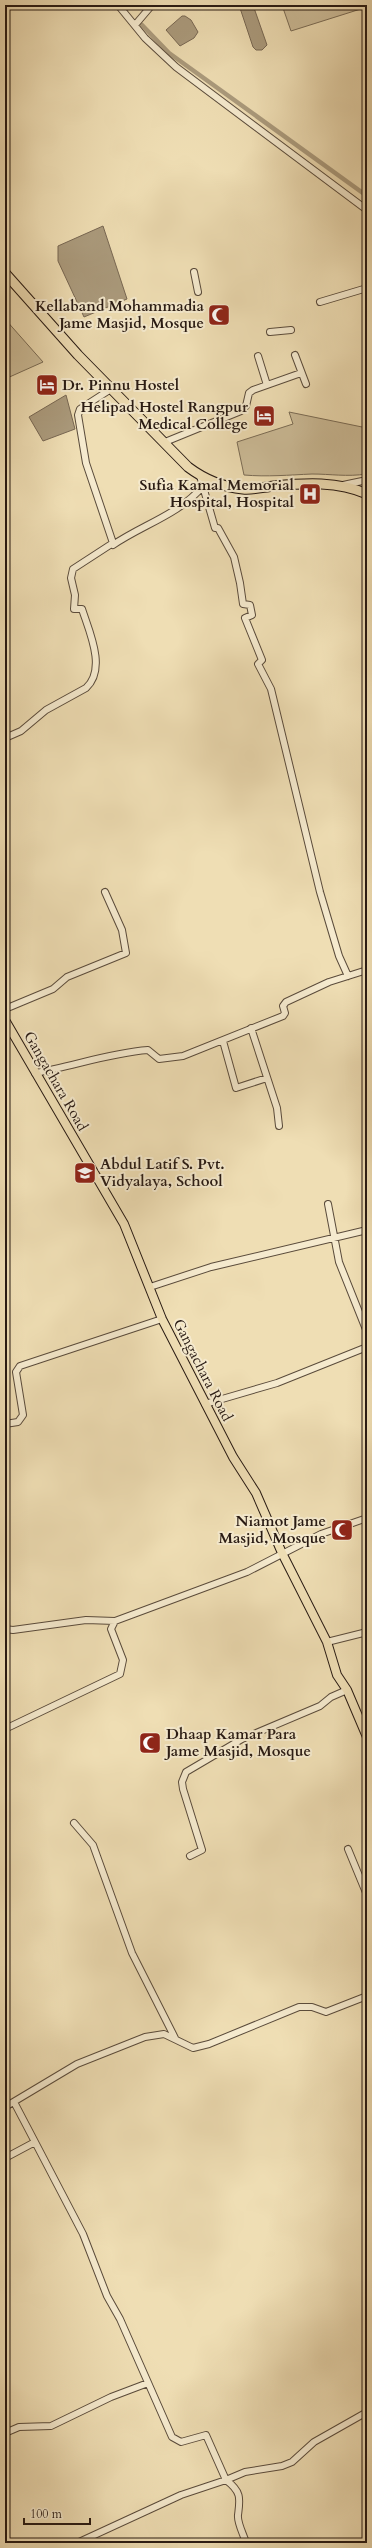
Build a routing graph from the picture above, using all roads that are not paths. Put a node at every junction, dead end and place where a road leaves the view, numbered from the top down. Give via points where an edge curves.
1 (118, 5) edge
2 (152, 5) edge
3 (135, 25) junction
4 (367, 210) edge
5 (194, 272) dead end
6 (5, 273) edge
7 (367, 288) edge
8 (198, 292) dead end
9 (320, 302) dead end
10 (291, 330) dead end
11 (270, 332) dead end
12 (295, 355) dead end
13 (258, 356) dead end
14 (301, 372) junction
15 (306, 384) dead end
16 (267, 385) junction
17 (111, 389) junction
18 (165, 442) junction
19 (200, 476) junction
20 (367, 480) edge
21 (203, 486) junction
22 (339, 486) junction
23 (367, 494) edge
24 (113, 544) junction
25 (5, 738) edge
26 (105, 892) dead end
27 (367, 970) edge
28 (348, 976) junction
29 (5, 1009) edge
30 (5, 1020) edge
31 (251, 1028) junction
32 (223, 1041) junction
33 (35, 1073) junction
34 (267, 1078) junction
35 (279, 1126) dead end
36 (328, 1204) dead end
37 (367, 1230) edge
38 (334, 1238) junction
39 (150, 1287) junction
40 (162, 1319) junction
41 (367, 1332) edge
42 (367, 1347) edge
43 (205, 1404) junction
44 (5, 1424) edge
45 (367, 1518) edge
46 (282, 1553) junction
47 (115, 1621) junction
48 (5, 1629) edge
49 (367, 1632) edge
50 (327, 1642) junction
51 (347, 1690) junction
52 (5, 1729) edge
53 (367, 1737) edge
54 (74, 1823) dead end
55 (348, 1849) dead end
56 (190, 1856) dead end
57 (367, 1895) edge
58 (367, 1996) edge
59 (175, 2038) junction
60 (14, 2102) junction
61 (5, 2107) edge
62 (35, 2142) junction
63 (5, 2158) edge
64 (148, 2383) junction
65 (367, 2412) edge
66 (5, 2433) edge
67 (226, 2480) junction
68 (77, 2543) edge
69 (246, 2543) edge

1 - 3 street
2 - 3 street
3 - 4 street via 176,67
5 - 8 street
6 - 17 highway
7 - 9 street
10 - 11 street
12 - 14 street
13 - 16 street
14 - 15 street
14 - 16 street
16 - 18 street via 251,391 246,406 241,411
17 - 18 highway
17 - 24 street via 80,409 78,415 86,463
18 - 19 highway
19 - 21 street
19 - 22 highway via 223,485 244,489 288,485
20 - 22 street
21 - 24 street via 194,498
21 - 28 street via 215,528 218,528 234,557 243,604 250,604 252,615 245,618 262,660 258,664 271,689 320,892 339,956
22 - 23 highway
24 - 25 street via 76,566 72,574 74,609 82,609 95,656 96,670 90,683 46,710 21,731
26 - 29 street via 122,930 126,953 67,977 53,989
27 - 28 street
28 - 31 street via 286,1002 283,1006 285,1015
30 - 33 main road, Gangachara Road
31 - 32 street
31 - 34 street
32 - 33 street via 184,1056 159,1059 148,1050 119,1052 77,1065
32 - 34 street via 236,1088
33 - 39 main road, Gangachara Road via 124,1224
34 - 35 street via 277,1108
36 - 38 street
37 - 38 street
38 - 39 street via 211,1266
38 - 41 street via 341,1267
39 - 40 main road, Gangachara Road
40 - 43 main road, Gangachara Road
40 - 44 street via 20,1366 16,1372 23,1415 18,1422
42 - 43 street via 277,1382
43 - 46 main road, Gangachara Road via 233,1457 256,1493
45 - 46 street via 321,1534
46 - 47 street via 246,1572
46 - 50 main road, Gangachara Road
47 - 48 street via 86,1620
47 - 52 street via 111,1629 122,1660 120,1674 23,1718
49 - 50 street
50 - 51 main road, Gangachara Road via 337,1675
51 - 53 main road, Gangachara Road
51 - 56 street via 331,1697 320,1706 242,1739 186,1772 182,1782 183,1789 202,1850
54 - 59 street via 93,1845 132,1953
55 - 57 street
58 - 59 street via 326,2012 312,2007 299,2007 209,2044 193,2048
59 - 60 street via 164,2034 145,2037 107,2051 78,2064
60 - 61 street
60 - 62 street
62 - 63 street
62 - 64 street via 67,2200 107,2296
64 - 66 street via 111,2397 51,2426 19,2427
64 - 67 street via 172,2437 181,2442 206,2436
65 - 67 street via 314,2442 292,2462 245,2472
67 - 68 street via 181,2495
67 - 69 street via 237,2490 241,2508 238,2516

